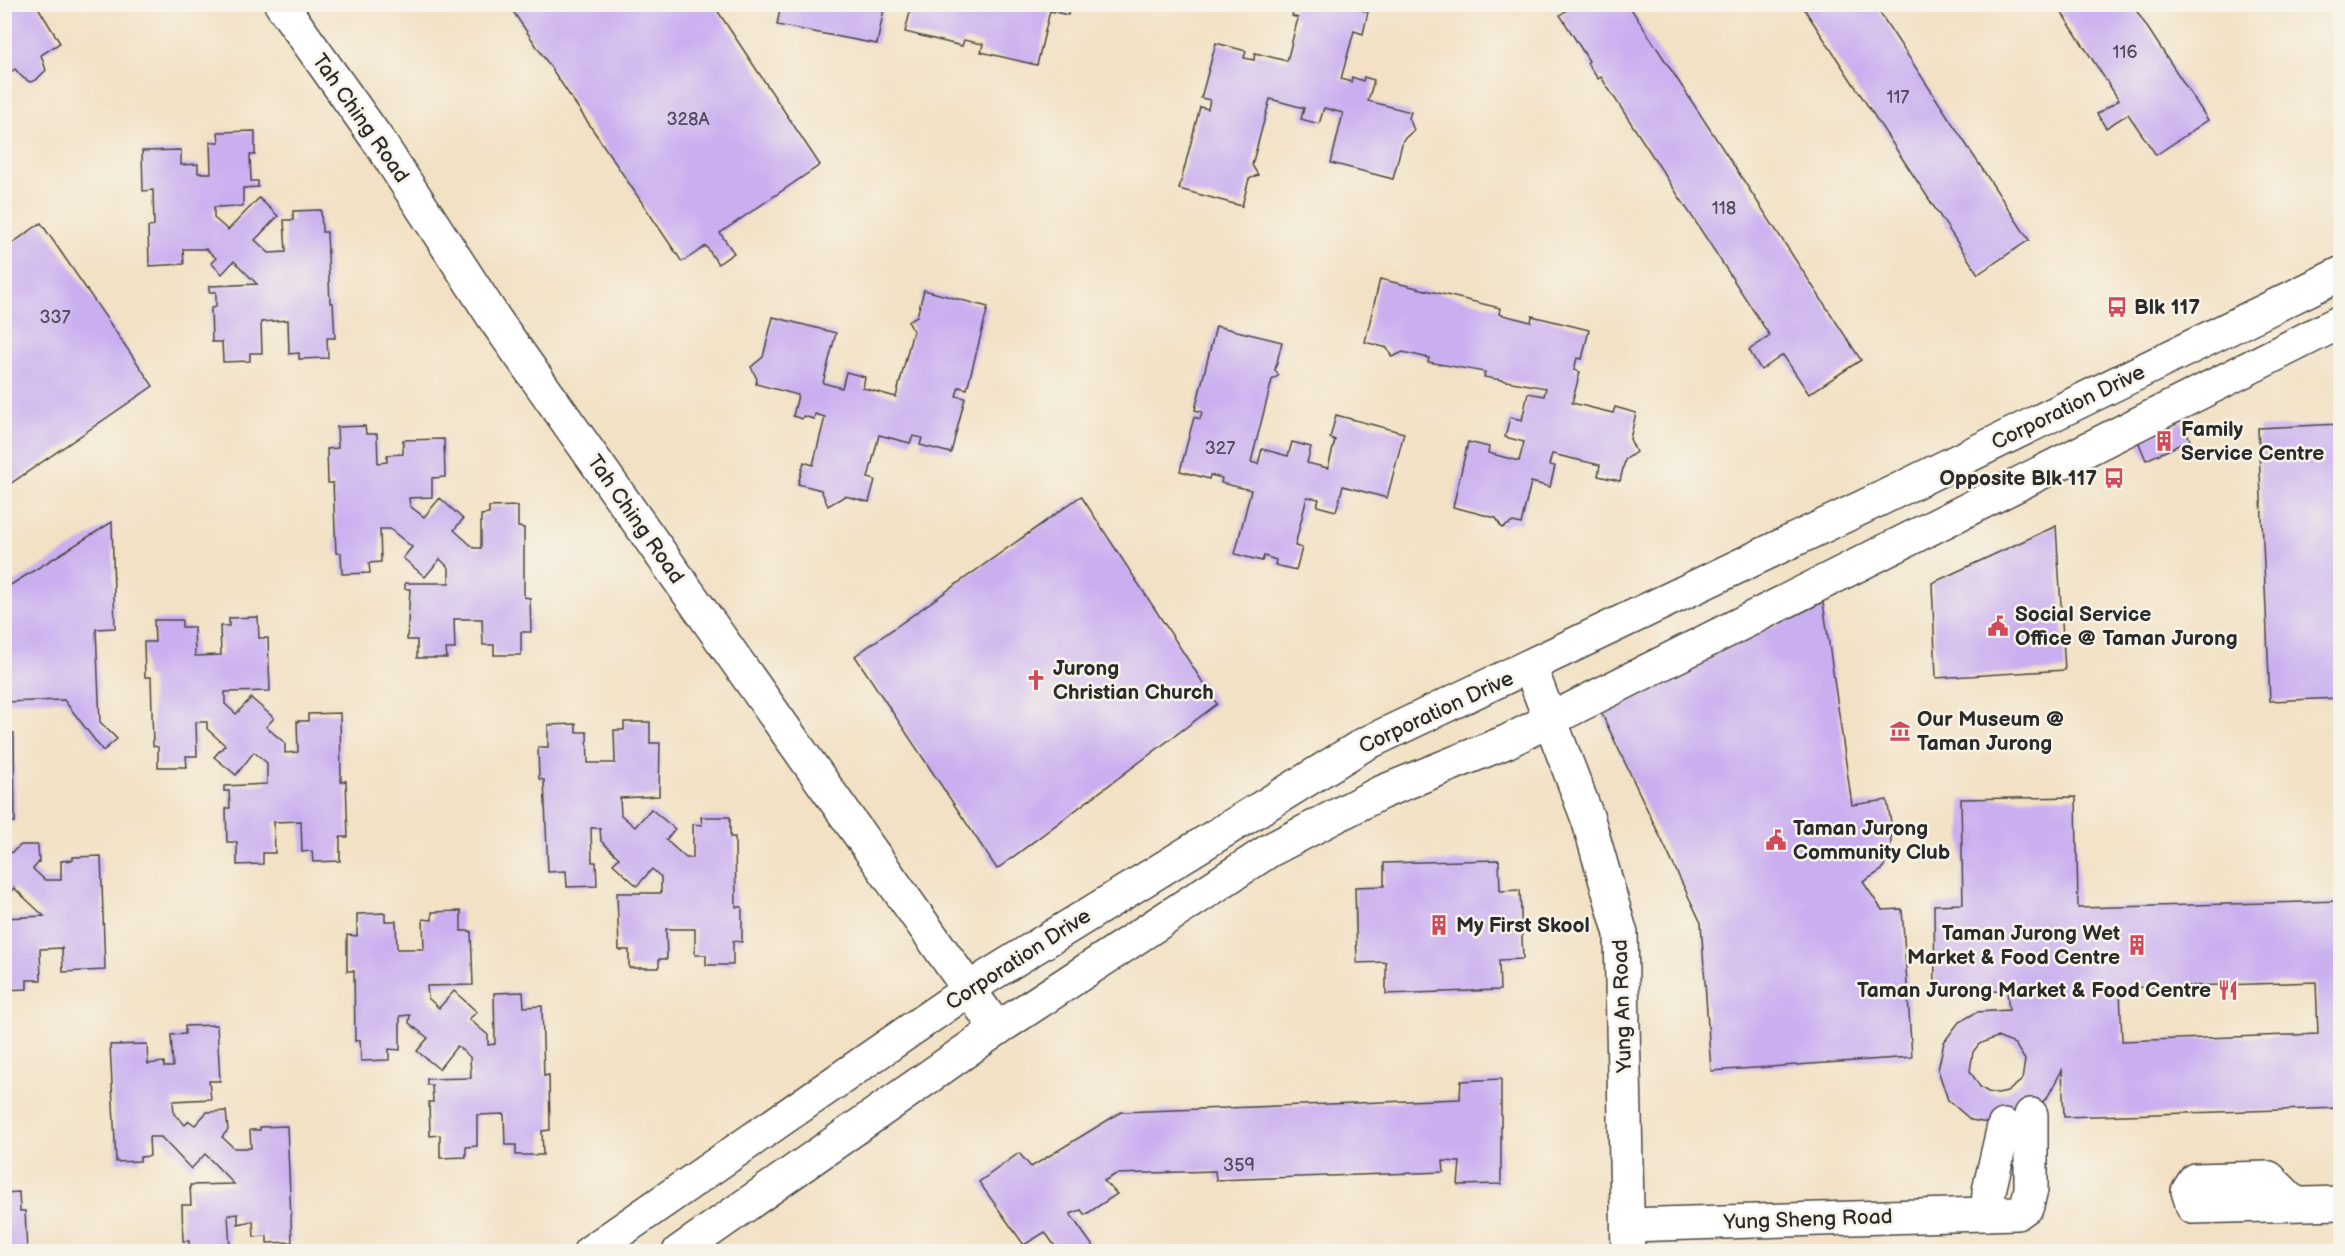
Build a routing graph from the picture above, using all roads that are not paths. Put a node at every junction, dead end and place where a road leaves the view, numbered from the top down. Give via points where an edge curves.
1 (281, 4) edge
2 (306, 4) edge
3 (2340, 274) edge
4 (2340, 322) edge
5 (1530, 668) junction
6 (1550, 719) junction
7 (979, 983) junction
8 (1006, 1023) junction
9 (2017, 1120) dead end
10 (2340, 1203) edge
11 (2226, 1206) dead end
12 (1628, 1238) edge
13 (590, 1251) edge
14 (679, 1251) edge

1 - 7 street, Tah Ching Road via 380,143 496,321
2 - 7 street, Tah Ching Road via 397,131 513,310
3 - 5 street, Corporation Drive
4 - 6 street
5 - 6 street, Yung An Road
5 - 7 street, Corporation Drive via 1363,745
6 - 8 street via 1380,793 1270,850
6 - 12 street, Yung An Road via 1588,819 1620,934
7 - 8 street, Tah Ching Road
7 - 13 street, Corporation Drive
8 - 14 street
9 - 12 street, Yung Sheng Road via 2031,1189 2027,1206 2017,1213
10 - 11 street

